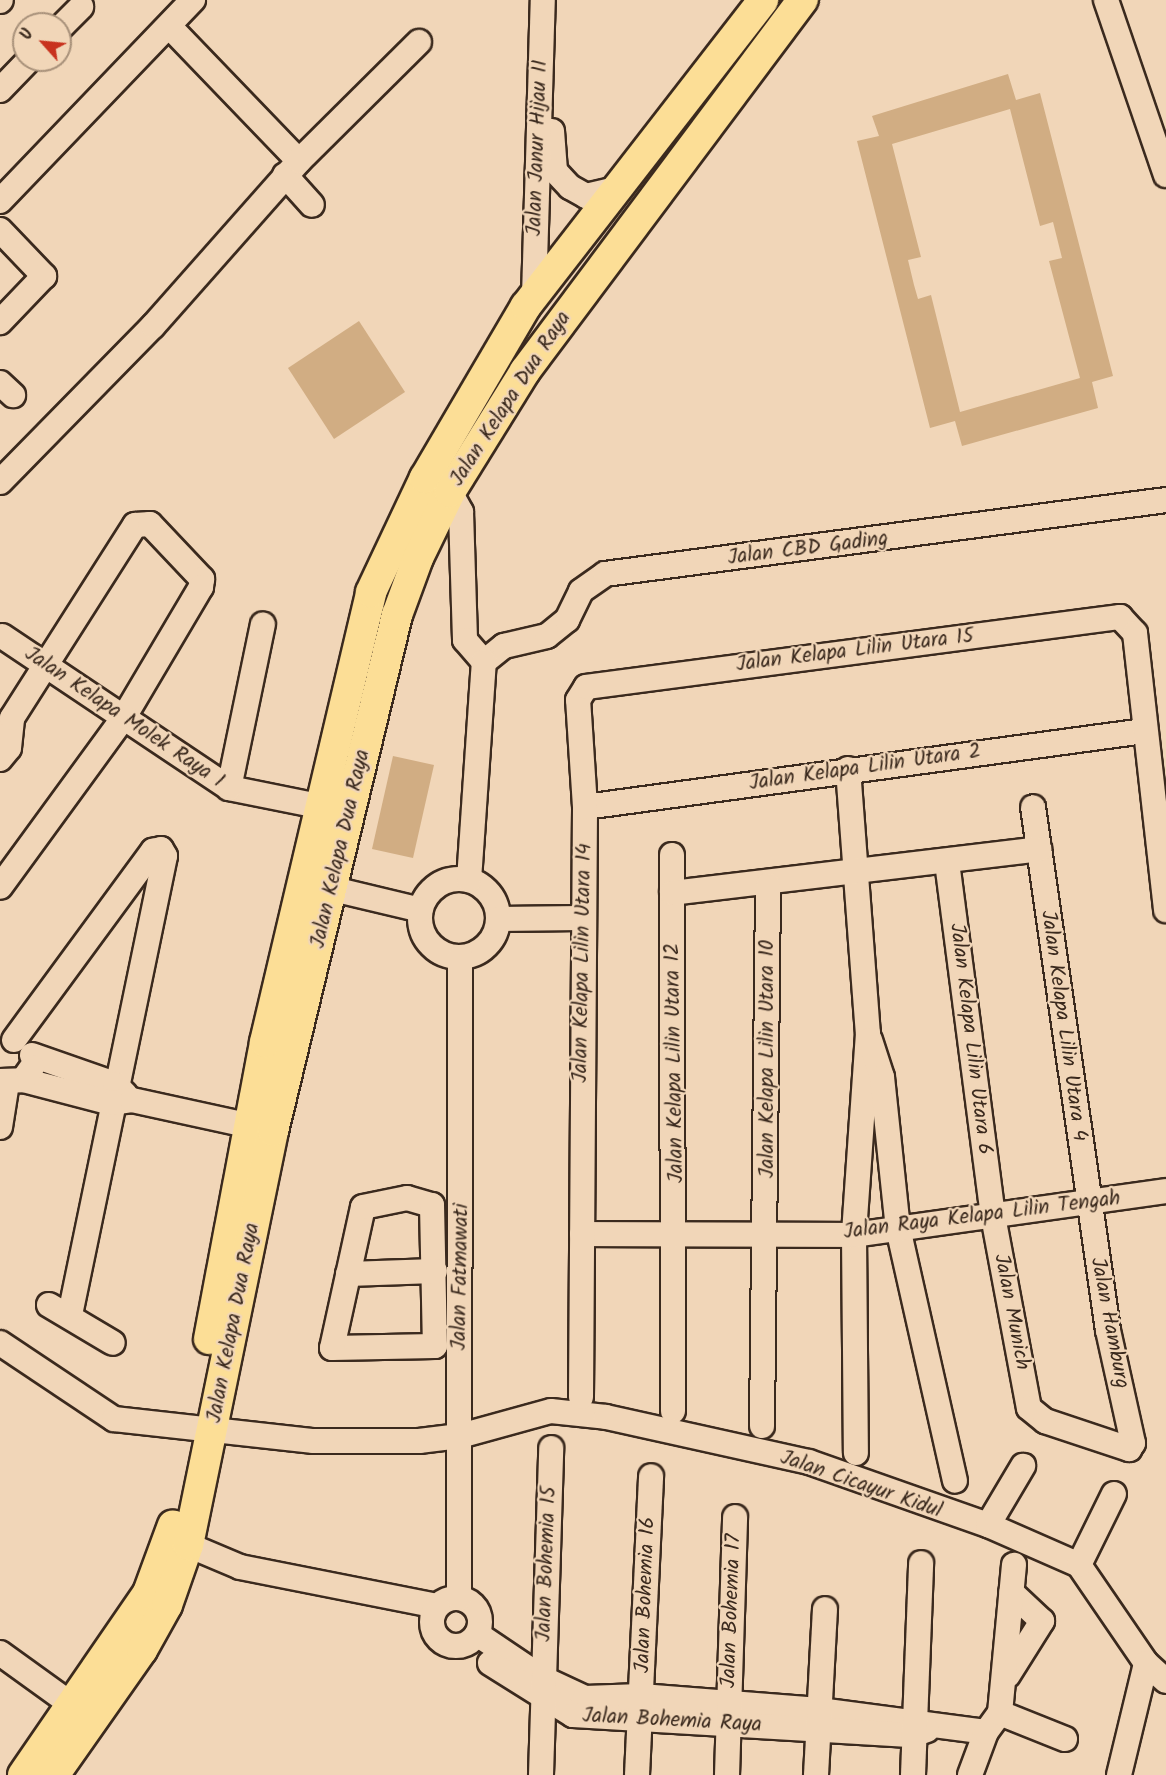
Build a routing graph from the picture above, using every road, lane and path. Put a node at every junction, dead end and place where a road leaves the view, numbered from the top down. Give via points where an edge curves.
1 (193, 0) edge
2 (543, 0) edge
3 (555, 0) edge
4 (763, 0) edge
5 (802, 0) edge
6 (1106, 0) edge
7 (81, 7) dead end
8 (72, 16) edge
9 (169, 26) junction
10 (419, 42) dead end
11 (17, 72) edge
12 (0, 90) edge
13 (292, 168) junction
14 (1166, 175) edge
15 (617, 189) junction
16 (0, 201) edge
17 (312, 205) dead end
18 (0, 230) edge
19 (534, 296) junction
20 (0, 322) edge
21 (500, 352) junction
22 (525, 371) junction
23 (0, 482) edge
24 (450, 492) junction
25 (1166, 500) edge
26 (262, 624) dead end
27 (2, 636) dead end
28 (484, 662) junction
29 (48, 669) junction
30 (580, 692) joint
31 (124, 717) junction
32 (1144, 731) junction
33 (0, 759) edge
34 (848, 769) junction
35 (229, 788) junction
36 (320, 805) junction
37 (585, 807) junction
38 (1033, 807) dead end
39 (349, 813) junction
40 (1039, 849) junction
41 (672, 855) dead end
42 (947, 862) junction
43 (857, 872) junction
44 (470, 880) junction
45 (768, 885) junction
46 (0, 887) edge
47 (333, 889) junction
48 (672, 893) junction
49 (421, 910) junction
50 (1166, 910) edge
51 (581, 918) junction
52 (498, 919) junction
53 (460, 957) junction
54 (868, 1032) junction
55 (15, 1046) edge
56 (10, 1081) edge
57 (119, 1096) junction
58 (0, 1126) edge
59 (260, 1129) junction
60 (1166, 1191) edge
61 (1088, 1203) junction
62 (993, 1216) junction
63 (898, 1228) junction
64 (767, 1232) junction
65 (676, 1233) junction
66 (582, 1234) junction
67 (854, 1235) junction
68 (461, 1237) junction
69 (435, 1238) junction
70 (435, 1271) junction
71 (348, 1274) junction
72 (0, 1343) edge
73 (113, 1343) dead end
74 (581, 1397) dead end
75 (1029, 1408) joint
76 (673, 1411) dead end
77 (204, 1426) junction
78 (762, 1426) dead end
79 (460, 1436) junction
80 (551, 1448) dead end
81 (856, 1453) dead end
82 (1023, 1466) dead end
83 (651, 1476) dead end
84 (955, 1481) dead end
85 (1114, 1494) dead end
86 (735, 1516) dead end
87 (988, 1526) junction
88 (188, 1545) junction
89 (921, 1563) dead end
90 (1014, 1565) dead end
91 (1079, 1565) junction
92 (1011, 1592) junction
93 (448, 1602) junction
94 (825, 1609) dead end
95 (471, 1640) junction
96 (0, 1653) edge
97 (1146, 1663) junction
98 (1008, 1675) junction
99 (1166, 1681) edge
100 (543, 1690) junction
101 (641, 1705) junction
102 (82, 1713) junction
103 (729, 1714) junction
104 (819, 1721) junction
105 (993, 1722) junction
106 (921, 1727) junction
107 (1065, 1739) dead end
108 (23, 1775) edge
109 (54, 1775) edge
110 (541, 1775) edge
111 (638, 1775) edge
112 (727, 1775) edge
113 (816, 1775) edge
114 (913, 1775) edge
115 (970, 1775) edge
116 (1119, 1775) edge

1 - 9 street
2 - 19 street, Jalan Janur Hijau II
3 - 15 street, Jalan Janur Hijau II via 555,171 586,196
4 - 15 main road, Jalan Kelapa Dua Raya
5 - 22 main road, Jalan Kelapa Dua Raya
6 - 14 street
7 - 8 street
9 - 13 street
9 - 16 street
10 - 13 street
11 - 12 street
13 - 17 street
13 - 23 street via 153,326
15 - 19 main road, Jalan Kelapa Dua Raya
18 - 20 street via 44,276
19 - 21 main road, Jalan Kelapa Dua Raya
21 - 22 main road
21 - 36 main road, Jalan Kelapa Dua Raya via 425,478 370,592
22 - 24 main road, Jalan Kelapa Dua Raya
24 - 28 street via 461,512 465,640
24 - 39 main road, Jalan Kelapa Dua Raya via 397,615
25 - 28 street, Jalan CBD Gading via 605,574 581,591 567,620 547,636 504,646
26 - 35 street
27 - 29 street, Jalan Kelapa Molek Raya 1
28 - 44 street
29 - 31 street, Jalan Kelapa Molek Raya 1
29 - 31 street via 135,525 150,524 202,579 201,587
29 - 33 street via 12,718 9,748
30 - 32 street, Jalan Kelapa Lilin Utara 15 via 597,685 1108,619 1131,623
30 - 37 street, Jalan Kelapa Lilin Utara 14
31 - 35 street, Jalan Kelapa Molek Raya 1
31 - 46 street
32 - 34 street, Jalan Kelapa Lilin Utara 2
32 - 50 street
34 - 37 street, Jalan Kelapa Lilin Utara 2
34 - 43 street
35 - 36 street, Jalan Kelapa Molek Raya 1
36 - 39 street, Jalan Kelapa Molek Raya 1
36 - 59 main road, Jalan Kelapa Dua Raya
37 - 51 street, Jalan Kelapa Lilin Utara 14
38 - 40 street, Jalan Kelapa Lilin Utara 4
39 - 47 main road, Jalan Kelapa Dua Raya
40 - 42 street
40 - 61 street, Jalan Kelapa Lilin Utara 4
41 - 48 street, Jalan Kelapa Lilin Utara 12
42 - 43 street
42 - 62 street, Jalan Kelapa Lilin Utara 6
43 - 45 street
43 - 54 street
44 - 49 street via 444,882
44 - 52 street via 490,895
45 - 48 street
45 - 64 street, Jalan Kelapa Lilin Utara 10
47 - 49 street
47 - 59 main road, Jalan Kelapa Dua Raya
48 - 65 street, Jalan Kelapa Lilin Utara 12
49 - 53 street via 426,939 440,952
51 - 52 street
51 - 66 street, Jalan Kelapa Lilin Utara 14
52 - 53 street via 486,945
53 - 68 street, Jalan Fatmawati
54 - 63 street via 882,1077
54 - 67 street
55 - 56 street via 31,1069
55 - 57 street
55 - 57 street via 153,850 161,849 165,856
56 - 57 street
56 - 58 street
57 - 59 street
57 - 73 street via 59,1310
59 - 77 main road, Jalan Kelapa Dua Raya
60 - 61 street, Jalan Raya Kelapa Lilin Tengah
61 - 62 street, Jalan Raya Kelapa Lilin Tengah
61 - 75 street, Jalan Hamburg via 1133,1443 1129,1449 1045,1421
62 - 63 street, Jalan Raya Kelapa Lilin Tengah
62 - 75 street, Jalan Munich
63 - 67 street, Jalan Raya Kelapa Lilin Tengah
63 - 84 street
64 - 65 street, Jalan Raya Kelapa Lilin Tengah
64 - 67 street, Jalan Raya Kelapa Lilin Tengah
64 - 78 street, Jalan Kelapa Lilin Utara 10
65 - 66 street, Jalan Raya Kelapa Lilin Tengah
65 - 76 street, Jalan Kelapa Lilin Utara 12
66 - 74 street, Jalan Kelapa Lilin Utara 14
67 - 81 street
68 - 69 street
68 - 79 street, Jalan Fatmawati
69 - 70 street
69 - 71 street via 432,1205 424,1199 367,1202
70 - 71 street
70 - 71 street via 435,1346 332,1348
72 - 77 street, Jalan Cicayur Kidul via 114,1419
77 - 79 street, Jalan Cicayur Kidul via 314,1441
77 - 88 main road, Jalan Kelapa Dua Raya
77 - 102 main road, Jalan Kelapa Dua Raya via 148,1593
79 - 87 street, Jalan Cicayur Kidul via 551,1411 606,1417 809,1462
79 - 93 street, Jalan Fatmawati
80 - 100 street, Jalan Bohemia 15
82 - 87 street
83 - 101 street, Jalan Bohemia 16
85 - 91 street
86 - 103 street, Jalan Bohemia 17
87 - 91 street, Jalan Cicayur Kidul
88 - 93 street via 240,1567
88 - 102 main road, Jalan Kelapa Dua Raya via 167,1605
89 - 106 street
90 - 92 street
91 - 97 street
92 - 98 street
92 - 98 street via 1042,1621
93 - 95 street via 478,1611
93 - 95 street via 431,1621 436,1636 449,1646
94 - 104 street
95 - 100 street, Jalan Bohemia Raya
96 - 102 street
97 - 99 street
97 - 116 street
98 - 105 street
100 - 101 street, Jalan Bohemia Raya
100 - 110 street, Jalan Bohemia 15
101 - 103 street, Jalan Bohemia Raya
101 - 111 street, Jalan Bohemia 16
102 - 108 main road, Jalan Kelapa Dua Raya
102 - 109 main road, Jalan Kelapa Dua Raya
103 - 104 street, Jalan Bohemia Raya
103 - 112 street, Jalan Bohemia 17
104 - 106 street, Jalan Bohemia Raya
104 - 113 street
105 - 106 street, Jalan Bohemia Raya
105 - 107 street, Jalan Bohemia Raya
105 - 115 street
106 - 114 street

